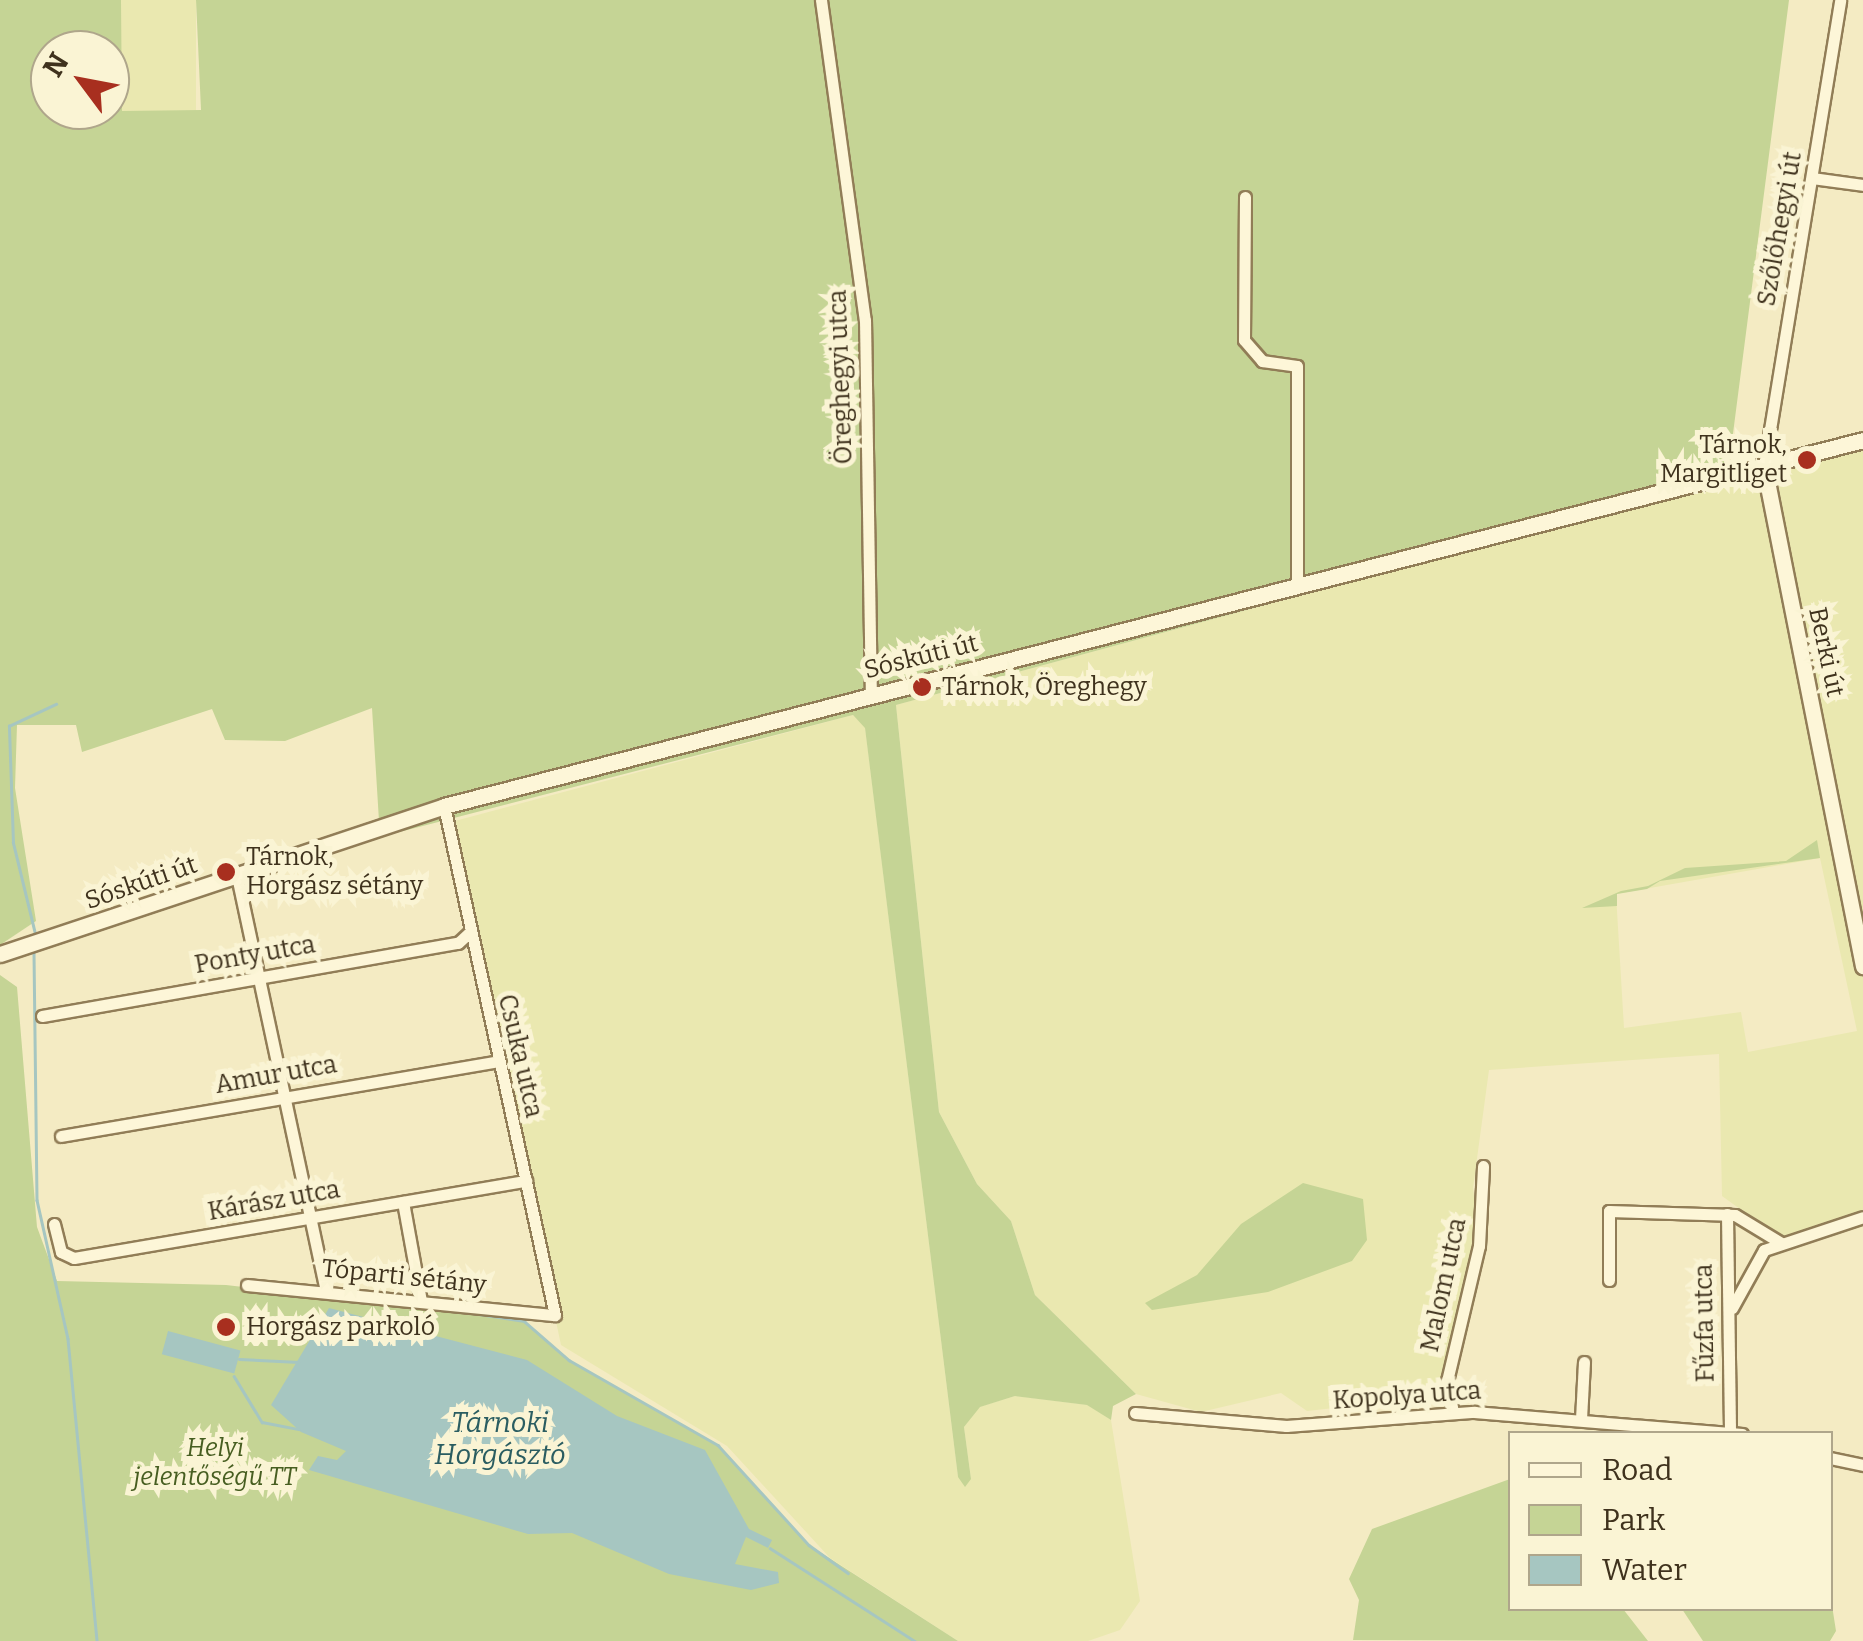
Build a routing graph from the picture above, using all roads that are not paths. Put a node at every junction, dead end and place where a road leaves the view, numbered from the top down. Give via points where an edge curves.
1 (821, 0) edge
2 (1840, 0) edge
3 (1812, 178) junction
4 (1863, 185) edge
5 (1245, 197) dead end
6 (1863, 440) edge
7 (1764, 466) junction
8 (1298, 586) junction
9 (871, 696) junction
10 (444, 806) junction
11 (237, 876) junction
12 (471, 931) junction
13 (0, 954) edge
14 (1863, 966) edge
15 (258, 978) junction
16 (42, 1016) dead end
17 (498, 1061) junction
18 (284, 1096) junction
19 (61, 1136) dead end
20 (1483, 1166) dead end
21 (526, 1182) junction
22 (402, 1202) junction
23 (1727, 1214) junction
24 (310, 1217) junction
25 (1863, 1217) edge
26 (54, 1224) dead end
27 (1780, 1243) junction
28 (1609, 1280) dead end
29 (247, 1285) dead end
30 (326, 1291) junction
31 (420, 1301) junction
32 (1731, 1312) junction
33 (555, 1314) joint
34 (1584, 1362) dead end
35 (1135, 1412) dead end
36 (1453, 1412) junction
37 (1581, 1418) junction
38 (1725, 1431) edge
39 (1736, 1431) edge
40 (1833, 1459) edge
41 (1863, 1465) edge

1 - 9 street, Öreghegyi utca via 865,320
2 - 3 street, Szőlőhegyi út
3 - 4 street
3 - 7 street, Szőlőhegyi út
5 - 8 street via 1244,340 1262,361 1297,366
6 - 7 main road, Sóskúti út
7 - 8 main road, Sóskúti út
7 - 14 main road, Berki út
8 - 9 main road, Sóskúti út
9 - 10 main road, Sóskúti út
10 - 11 main road, Sóskúti út
10 - 12 street, Csuka utca
11 - 13 main road, Sóskúti út
11 - 15 street
12 - 15 street, Ponty utca via 458,943
12 - 17 street, Csuka utca
15 - 16 street, Ponty utca
15 - 18 street
17 - 18 street, Amur utca
17 - 21 street, Csuka utca
18 - 19 street, Amur utca
18 - 24 street
20 - 36 street, Malom utca via 1479,1246 1447,1381
21 - 22 street, Kárász utca
21 - 33 street, Csuka utca
22 - 24 street, Kárász utca
22 - 31 street
23 - 27 street
23 - 28 street via 1608,1211
23 - 32 street, Fűzfa utca
24 - 26 street, Kárász utca via 74,1258 61,1252
24 - 30 street
25 - 27 street
27 - 32 street via 1756,1258
29 - 30 street, Tóparti sétány
30 - 31 street, Tóparti sétány
31 - 33 street, Tóparti sétány
32 - 39 street, Fűzfa utca
34 - 37 street
35 - 36 street, Kopolya utca via 1286,1426
36 - 37 street, Kopolya utca
37 - 38 street, Kopolya utca
40 - 41 street

